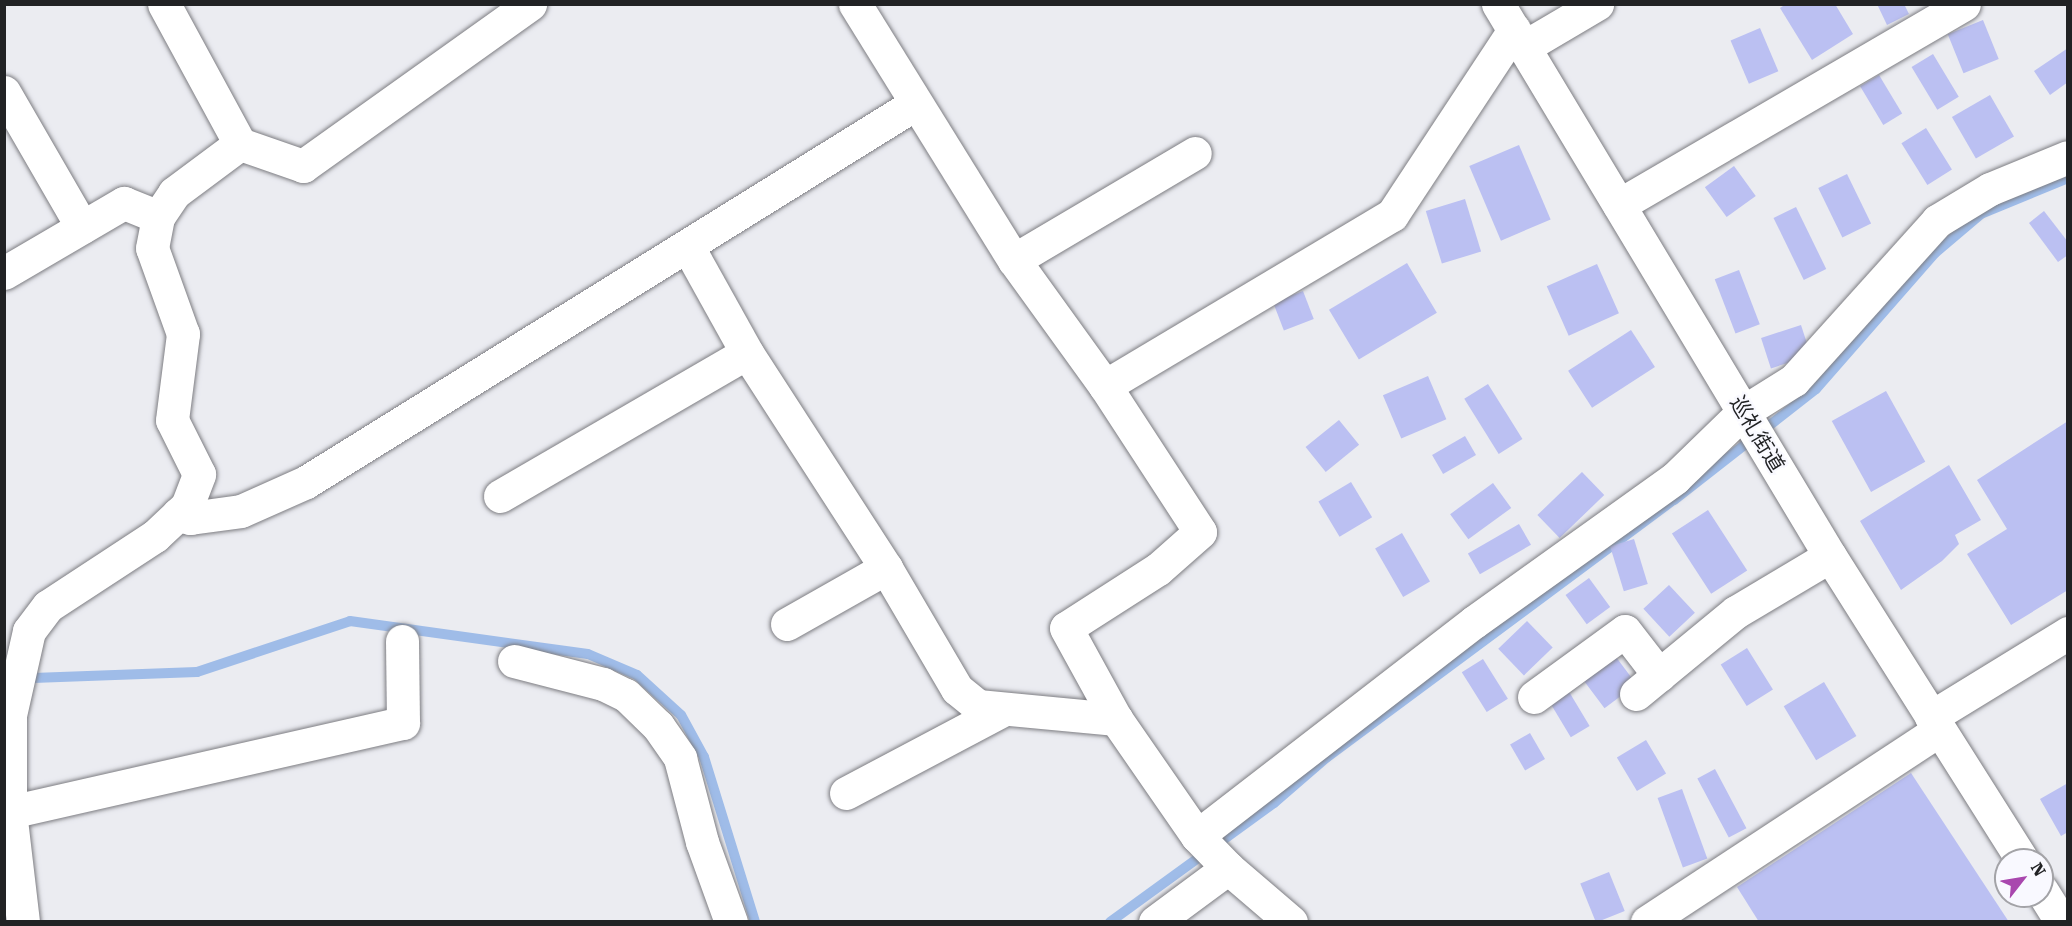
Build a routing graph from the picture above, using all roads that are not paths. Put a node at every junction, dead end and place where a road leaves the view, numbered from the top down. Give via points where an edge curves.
1 (164, 4) edge
2 (530, 4) edge
3 (855, 4) edge
4 (1597, 4) edge
5 (1964, 4) edge
6 (1507, 19) edge
7 (4, 92) edge
8 (915, 104) junction
9 (240, 144) junction
10 (1195, 153) dead end
11 (2067, 157) edge
12 (1619, 205) junction
13 (158, 217) junction
14 (82, 227) junction
15 (688, 247) junction
16 (1014, 260) junction
17 (4, 273) edge
18 (747, 353) junction
19 (1105, 386) junction
20 (1743, 412) junction
21 (500, 496) dead end
22 (178, 514) junction
23 (1830, 556) junction
24 (886, 568) junction
25 (787, 624) dead end
26 (2067, 633) edge
27 (402, 641) dead end
28 (514, 661) dead end
29 (1534, 697) dead end
30 (1003, 710) junction
31 (1116, 719) junction
32 (1935, 724) junction
33 (846, 793) dead end
34 (10, 812) junction
35 (1197, 836) junction
36 (2014, 848) edge
37 (1228, 868) junction
38 (2053, 908) edge
39 (23, 921) edge
40 (731, 921) edge
41 (1155, 921) edge
42 (1292, 921) edge
43 (1647, 921) edge
44 (2061, 921) edge

1 - 9 street
2 - 9 street via 303,166
3 - 8 street
4 - 6 street
5 - 12 street
6 - 12 street, 巡礼街道
6 - 19 street via 1392,215
7 - 14 street
8 - 15 street
8 - 16 street
9 - 13 street via 174,193
10 - 16 street
11 - 20 street via 1990,189 1936,221 1794,380
12 - 20 street, 巡礼街道
13 - 14 street via 124,203
13 - 22 street via 152,248 183,334 171,420 199,474 187,506
14 - 17 street
15 - 18 street
15 - 22 street via 306,482 241,511 190,518
16 - 19 street
18 - 21 street
18 - 24 street
19 - 31 street via 1200,532 1158,569 1066,628
20 - 23 street, 巡礼街道
20 - 35 street via 1675,478 1474,622
22 - 34 street via 155,536 36,617 20,665 10,715
23 - 29 street via 1736,612 1648,685 1625,631
23 - 32 street, 巡礼街道
24 - 25 street
24 - 30 street via 957,689 978,706
26 - 32 street
27 - 34 street via 403,723
28 - 40 street via 603,684 626,695 658,726 680,758 702,842
30 - 31 street
30 - 33 street
31 - 35 street
32 - 36 street, 巡礼街道
32 - 43 street
34 - 39 street
35 - 37 street
37 - 41 street
37 - 42 street
38 - 44 street

